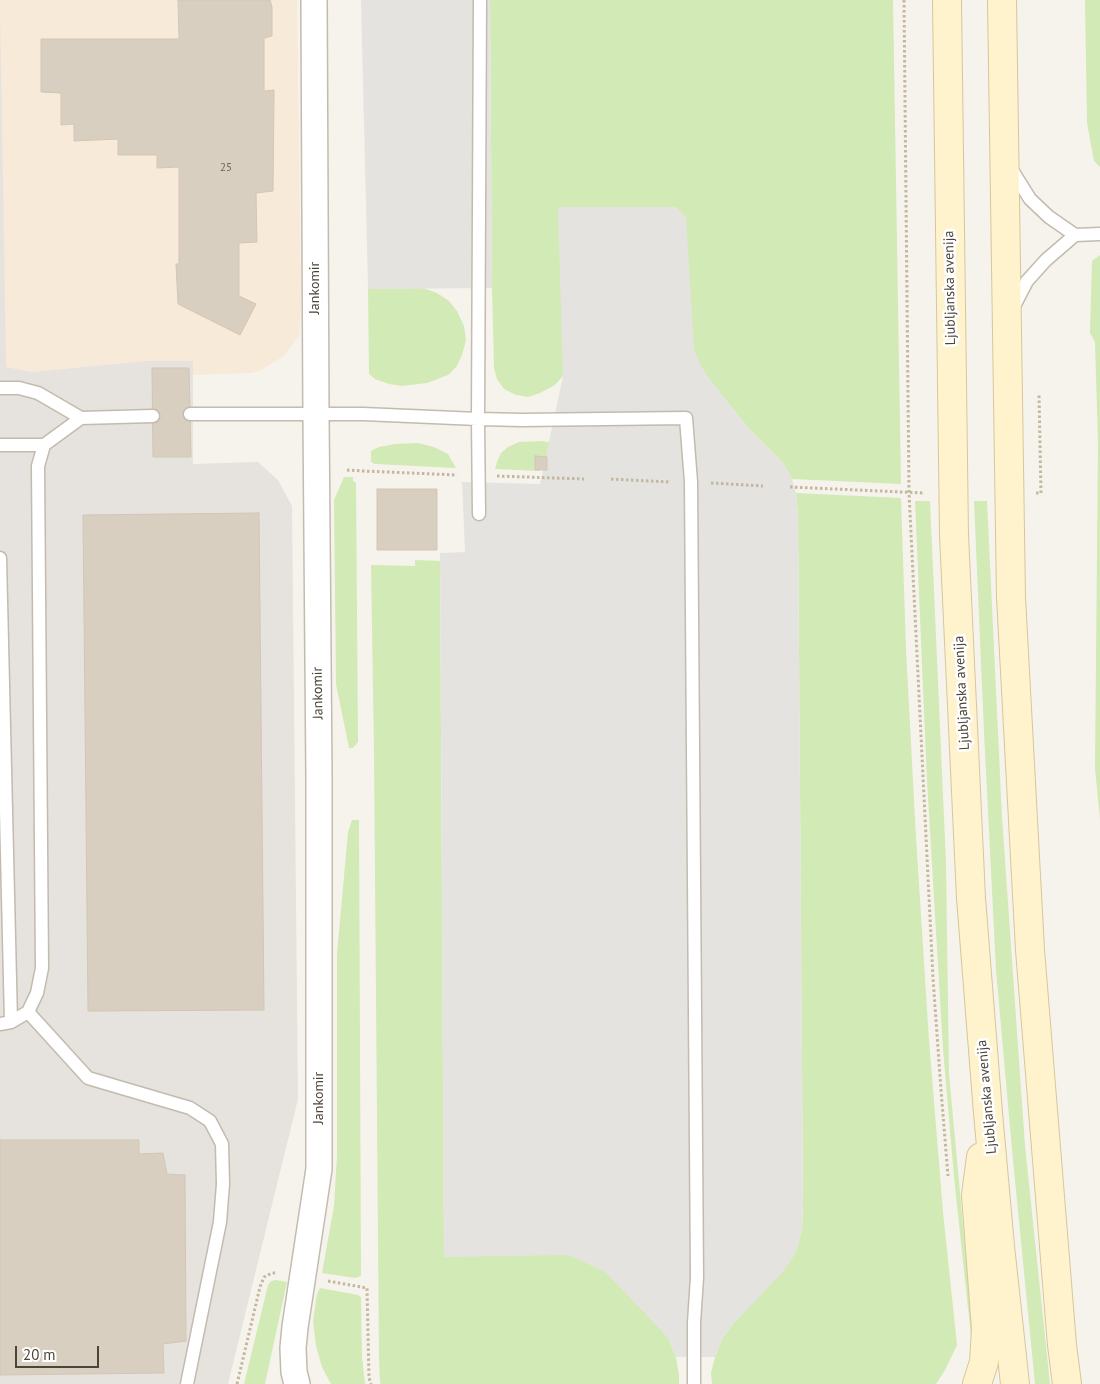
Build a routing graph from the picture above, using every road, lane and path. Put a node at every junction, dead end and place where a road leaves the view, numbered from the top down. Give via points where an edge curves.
1 (314, 0) edge
2 (480, 0) edge
3 (904, 0) edge
4 (947, 0) edge
5 (1002, 0) edge
6 (1004, 156) junction
7 (1100, 234) edge
8 (1075, 235) junction
9 (1006, 320) junction
10 (0, 388) edge
11 (1039, 395) dead end
12 (190, 414) dead end
13 (316, 414) junction
14 (153, 416) dead end
15 (81, 418) junction
16 (478, 419) junction
17 (44, 445) junction
18 (0, 446) edge
19 (348, 470) dead end
20 (463, 475) dead end
21 (494, 476) dead end
22 (584, 479) dead end
23 (611, 479) dead end
24 (678, 482) dead end
25 (703, 483) dead end
26 (763, 486) dead end
27 (790, 487) dead end
28 (909, 493) junction
29 (929, 493) dead end
30 (1035, 493) dead end
31 (479, 514) dead end
32 (0, 558) edge
33 (28, 1012) junction
34 (6, 1023) edge
35 (988, 1113) junction
36 (949, 1179) dead end
37 (284, 1273) dead end
38 (320, 1280) dead end
39 (187, 1384) edge
40 (237, 1384) edge
41 (296, 1384) edge
42 (371, 1384) edge
43 (694, 1384) edge
44 (977, 1384) edge
45 (1015, 1384) edge
46 (1067, 1384) edge

1 - 13 street, Jankomir
2 - 16 lane
3 - 28 path
4 - 35 main road, Ljubljanska avenija via 954,535 971,898
5 - 6 main road
6 - 8 lane via 1030,199
6 - 9 main road
7 - 8 lane
8 - 9 lane via 1026,281
9 - 46 main road via 1011,597 1030,950
10 - 15 lane via 38,393
11 - 30 path via 1041,493
12 - 13 lane
13 - 16 lane
13 - 41 street, Jankomir via 319,1169 294,1326
14 - 15 lane
15 - 17 lane
16 - 31 lane
16 - 43 lane via 686,418 692,542 697,1277
17 - 18 lane
17 - 33 lane via 38,466 42,968 37,993
19 - 20 path
21 - 22 path
23 - 24 path
25 - 26 path
27 - 28 path
28 - 29 path
28 - 36 path via 933,978
32 - 34 lane
33 - 34 lane
33 - 39 lane via 88,1078 190,1108 210,1121 222,1144 224,1184 220,1222
35 - 44 main road via 976,1195 986,1329 984,1362
35 - 45 main road, Ljubljanska avenija
37 - 40 path via 272,1273 264,1278 260,1287
38 - 42 path via 367,1288

